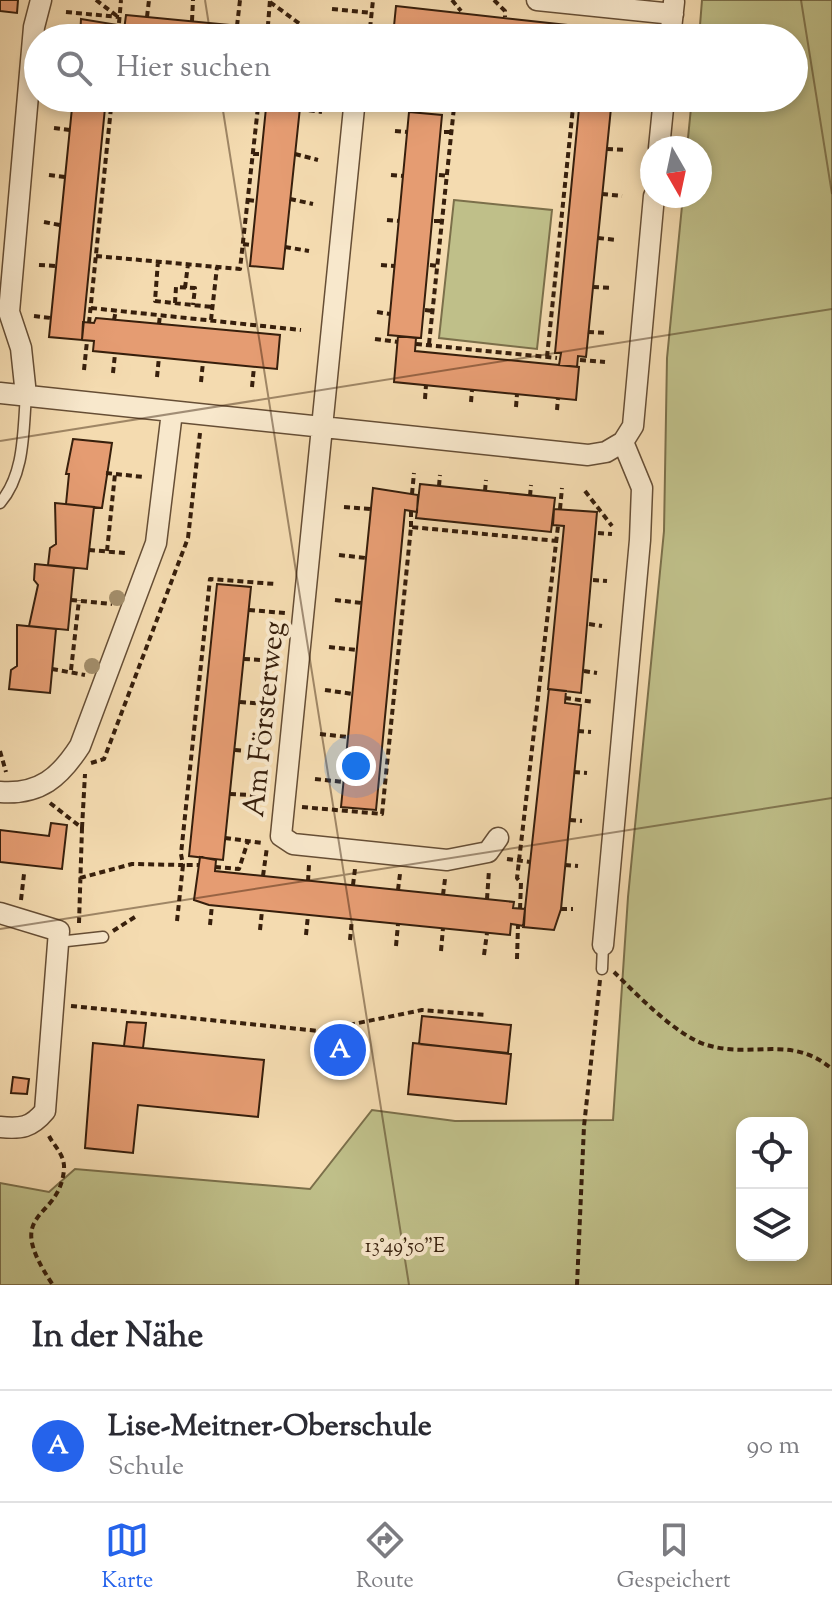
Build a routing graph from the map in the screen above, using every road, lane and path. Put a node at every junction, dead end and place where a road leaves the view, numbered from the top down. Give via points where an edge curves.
1 (41, 0) edge
2 (96, 0) edge
3 (121, 0) edge
4 (149, 0) edge
5 (193, 0) edge
6 (240, 0) edge
7 (373, 0) edge
8 (452, 0) edge
9 (494, 0) edge
10 (537, 0) edge
11 (270, 1) edge
12 (674, 7) edge
13 (332, 9) dead end
14 (461, 11) dead end
15 (66, 12) dead end
16 (372, 13) junction
17 (147, 17) dead end
18 (505, 17) dead end
19 (119, 20) junction
20 (192, 21) dead end
21 (36, 24) edge
22 (237, 24) edge
23 (268, 24) edge
24 (300, 24) edge
25 (371, 24) edge
26 (26, 112) edge
27 (109, 112) edge
28 (258, 112) edge
29 (354, 112) edge
30 (454, 112) edge
31 (575, 112) edge
32 (663, 112) edge
33 (54, 128) dead end
34 (70, 130) dead end
35 (395, 131) dead end
36 (407, 132) dead end
37 (444, 132) dead end
38 (453, 132) junction
39 (660, 136) edge
40 (607, 149) dead end
41 (568, 150) junction
42 (627, 150) dead end
43 (575, 151) dead end
44 (253, 154) junction
45 (261, 154) dead end
46 (295, 154) dead end
47 (318, 160) dead end
48 (49, 175) dead end
49 (391, 175) dead end
50 (439, 175) dead end
51 (403, 176) dead end
52 (449, 176) junction
53 (65, 177) dead end
54 (602, 194) dead end
55 (564, 195) junction
56 (570, 196) dead end
57 (622, 196) dead end
58 (290, 199) dead end
59 (248, 200) junction
60 (256, 201) dead end
61 (313, 204) dead end
62 (653, 208) edge
63 (387, 220) dead end
64 (399, 221) dead end
65 (434, 221) dead end
66 (443, 221) junction
67 (44, 222) dead end
68 (60, 225) dead end
69 (598, 238) dead end
70 (617, 240) dead end
71 (559, 241) junction
72 (566, 241) dead end
73 (243, 244) junction
74 (252, 245) dead end
75 (285, 247) dead end
76 (309, 251) dead end
77 (96, 256) junction
78 (158, 261) junction
79 (188, 264) junction
80 (39, 265) dead end
81 (381, 265) dead end
82 (430, 265) dead end
83 (56, 266) dead end
84 (395, 266) dead end
85 (439, 266) junction
86 (217, 267) junction
87 (554, 285) junction
88 (561, 286) dead end
89 (593, 287) dead end
90 (185, 288) junction
91 (612, 288) dead end
92 (175, 303) junction
93 (193, 305) junction
94 (212, 307) junction
95 (91, 308) junction
96 (116, 310) junction
97 (425, 310) dead end
98 (433, 311) junction
99 (377, 312) dead end
100 (390, 314) dead end
101 (160, 315) junction
102 (34, 316) dead end
103 (51, 318) dead end
104 (114, 320) dead end
105 (209, 321) junction
106 (89, 323) dead end
107 (159, 324) dead end
108 (206, 328) dead end
109 (301, 330) dead end
110 (550, 330) junction
111 (557, 331) dead end
112 (588, 332) dead end
113 (608, 333) dead end
114 (375, 339) dead end
115 (87, 341) dead end
116 (398, 342) dead end
117 (416, 344) dead end
118 (429, 344) junction
119 (463, 347) junction
120 (509, 352) junction
121 (115, 354) dead end
122 (463, 354) dead end
123 (159, 357) dead end
124 (547, 357) junction
125 (557, 358) dead end
126 (508, 359) dead end
127 (580, 360) dead end
128 (203, 362) dead end
129 (605, 362) dead end
130 (254, 367) dead end
131 (84, 370) dead end
132 (113, 373) dead end
133 (157, 377) dead end
134 (201, 382) dead end
135 (426, 385) dead end
136 (252, 387) dead end
137 (472, 390) dead end
138 (0, 393) edge
139 (517, 394) dead end
140 (26, 395) junction
141 (558, 398) dead end
142 (425, 399) dead end
143 (471, 402) dead end
144 (516, 407) dead end
145 (557, 410) dead end
146 (172, 412) junction
147 (320, 429) junction
148 (623, 442) junction
149 (106, 473) dead end
150 (414, 473) dead end
151 (115, 474) junction
152 (440, 475) dead end
153 (164, 479) junction
154 (486, 480) dead end
155 (531, 485) dead end
156 (439, 486) dead end
157 (562, 488) dead end
158 (485, 491) dead end
159 (585, 491) dead end
160 (412, 494) dead end
161 (530, 496) dead end
162 (0, 503) edge
163 (344, 507) dead end
164 (371, 509) dead end
165 (560, 509) dead end
166 (411, 511) dead end
167 (558, 526) dead end
168 (612, 526) dead end
169 (411, 527) junction
170 (598, 533) dead end
171 (612, 534) dead end
172 (557, 541) junction
173 (89, 550) dead end
174 (107, 551) junction
175 (125, 553) dead end
176 (339, 555) dead end
177 (366, 558) dead end
178 (552, 578) junction
179 (559, 579) dead end
180 (593, 580) dead end
181 (607, 581) dead end
182 (275, 584) dead end
183 (71, 600) dead end
184 (79, 600) junction
185 (335, 600) dead end
186 (362, 603) dead end
187 (131, 610) junction
188 (249, 610) dead end
189 (303, 614) junction
190 (546, 624) junction
191 (554, 624) dead end
192 (589, 624) dead end
193 (602, 626) dead end
194 (329, 647) dead end
195 (357, 650) dead end
196 (244, 659) dead end
197 (298, 662) junction
198 (541, 668) junction
199 (52, 669) dead end
200 (550, 669) dead end
201 (71, 670) junction
202 (584, 671) dead end
203 (597, 673) dead end
204 (104, 683) junction
205 (325, 690) dead end
206 (353, 694) dead end
207 (538, 695) junction
208 (548, 696) dead end
209 (565, 698) dead end
210 (240, 702) dead end
211 (594, 702) dead end
212 (293, 707) junction
213 (535, 726) junction
214 (544, 727) dead end
215 (578, 731) dead end
216 (591, 732) dead end
217 (320, 734) dead end
218 (348, 737) dead end
219 (235, 750) dead end
220 (257, 751) dead end
221 (85, 765) dead end
222 (530, 771) junction
223 (539, 772) dead end
224 (574, 772) dead end
225 (587, 773) dead end
226 (315, 779) dead end
227 (344, 782) dead end
228 (32, 790) junction
229 (0, 792) edge
230 (230, 794) dead end
231 (253, 795) dead end
232 (292, 806) dead end
233 (525, 816) junction
234 (535, 817) dead end
235 (570, 820) dead end
236 (582, 821) dead end
237 (82, 828) junction
238 (225, 838) dead end
239 (498, 838) dead end
240 (248, 841) junction
241 (510, 860) dead end
242 (520, 861) junction
243 (530, 862) dead end
244 (183, 865) junction
245 (199, 865) dead end
246 (565, 865) dead end
247 (578, 866) dead end
248 (215, 867) dead end
249 (308, 873) dead end
250 (24, 874) dead end
251 (263, 876) dead end
252 (80, 878) junction
253 (354, 878) dead end
254 (308, 881) dead end
255 (399, 883) dead end
256 (353, 885) dead end
257 (398, 890) dead end
258 (212, 905) dead end
259 (520, 909) dead end
260 (561, 909) dead end
261 (573, 909) dead end
262 (262, 911) dead end
263 (10, 915) edge
264 (138, 915) dead end
265 (308, 915) dead end
266 (352, 919) dead end
267 (177, 921) dead end
268 (398, 924) dead end
269 (210, 925) dead end
270 (518, 925) dead end
271 (443, 928) dead end
272 (260, 930) dead end
273 (487, 933) dead end
274 (306, 935) dead end
275 (103, 937) joint
276 (65, 938) junction
277 (350, 940) dead end
278 (603, 945) joint
279 (396, 946) dead end
280 (441, 951) dead end
281 (484, 955) dead end
282 (517, 959) dead end
283 (602, 969) junction
284 (53, 1004) junction
285 (487, 1015) dead end
286 (832, 1069) edge
287 (45, 1111) junction
288 (0, 1127) edge
289 (53, 1285) edge
290 (577, 1285) edge

1 - 21 street
2 - 19 path
3 - 19 path
4 - 17 path
5 - 20 path
6 - 22 path
7 - 16 path
8 - 14 path
9 - 18 path
10 - 12 street
11 - 23 path
11 - 24 path
13 - 16 path
15 - 19 path
16 - 25 path
26 - 140 street via 9,312 21,348
27 - 77 path
28 - 44 path
29 - 147 street, Am Försterweg
30 - 38 path
31 - 41 path
32 - 39 street
33 - 34 path
35 - 36 path
37 - 38 path
38 - 52 path
40 - 42 path
41 - 43 path
41 - 55 path
44 - 45 path
44 - 59 path
46 - 47 path
48 - 53 path
49 - 51 path
50 - 52 path
52 - 66 path
54 - 57 path
55 - 56 path
55 - 71 path
58 - 61 path
59 - 60 path
59 - 73 path
62 - 148 street via 633,426
63 - 64 path
65 - 66 path
66 - 85 path
67 - 68 path
69 - 70 path
71 - 72 path
71 - 87 path
73 - 74 path
73 - 86 path via 240,269
75 - 76 path
77 - 78 path
77 - 95 path
78 - 79 path
78 - 92 path via 155,301
79 - 86 path
79 - 90 path
80 - 83 path
81 - 84 path
82 - 85 path
85 - 98 path
86 - 94 path
87 - 88 path
87 - 110 path
89 - 91 path
90 - 92 path via 176,287
90 - 93 path via 195,288
92 - 93 path
93 - 94 path
94 - 105 path
95 - 96 path
95 - 106 path
96 - 101 path
96 - 104 path
97 - 98 path
98 - 118 path
99 - 100 path
101 - 105 path
101 - 107 path
102 - 103 path
105 - 108 path
105 - 109 path
110 - 111 path
110 - 124 path
112 - 113 path
114 - 116 path
115 - 131 path
117 - 118 path
118 - 119 path
119 - 120 path
119 - 122 path
120 - 124 path
120 - 126 path
121 - 132 path
123 - 133 path
124 - 125 path
127 - 129 path
128 - 134 path
130 - 136 path
135 - 142 path
137 - 143 path
138 - 140 street
139 - 144 path
140 - 146 street
140 - 162 lane via 20,462
141 - 145 path
146 - 147 street
146 - 153 street
147 - 148 street via 588,455
147 - 189 street, Am Försterweg
148 - 278 street via 642,488 641,527
149 - 151 path
150 - 160 path
151 - 153 path
151 - 174 path
152 - 156 path
153 - 187 street via 156,543
154 - 158 path
155 - 161 path
157 - 165 path
159 - 168 path
163 - 164 path
166 - 169 path
167 - 172 path
169 - 172 path
169 - 232 path via 382,814
170 - 171 path
172 - 178 path
173 - 174 path
174 - 175 path
176 - 177 path
178 - 179 path
178 - 190 path
180 - 181 path
182 - 244 path via 210,579
183 - 184 path
184 - 187 path
184 - 201 path
185 - 186 path
187 - 204 street
188 - 189 path
189 - 197 street, Am Försterweg
190 - 191 path
190 - 198 path
192 - 193 path
194 - 195 path
196 - 197 path
197 - 212 street, Am Försterweg
198 - 200 path
198 - 207 path
199 - 201 path
201 - 204 path
202 - 203 path
204 - 228 street via 80,746 62,773
205 - 206 path
207 - 208 path
207 - 213 path
209 - 211 path
210 - 212 path
212 - 239 street, Am Försterweg via 280,825 281,836 293,844 447,860 488,852
213 - 214 path
213 - 222 path
215 - 216 path
217 - 218 path
219 - 220 path
221 - 237 path
222 - 223 path
222 - 233 path
224 - 225 path
226 - 227 path
228 - 229 street
228 - 237 path
230 - 231 path
233 - 234 path
233 - 242 path
235 - 236 path
237 - 252 path
238 - 240 path
240 - 248 path via 239,869
240 - 251 path via 267,843
241 - 242 path
242 - 243 path
242 - 259 path
244 - 245 path
244 - 252 path via 132,864
244 - 267 path
246 - 247 path
249 - 254 path
250 - 263 path
252 - 276 path
253 - 256 path
255 - 257 path
258 - 269 path
260 - 261 path
262 - 272 path
263 - 276 street
264 - 275 path
265 - 274 path
266 - 277 path
268 - 279 path
270 - 282 path
271 - 280 path
273 - 281 path
275 - 276 lane
276 - 284 street
278 - 283 lane
283 - 286 path via 614,972 693,1040 727,1049 798,1050
283 - 290 path via 584,1126
284 - 285 path via 319,1031 422,1010
284 - 287 street
287 - 288 street via 21,1129
287 - 289 path via 50,1139 60,1150 64,1167 58,1189 32,1221 30,1239

